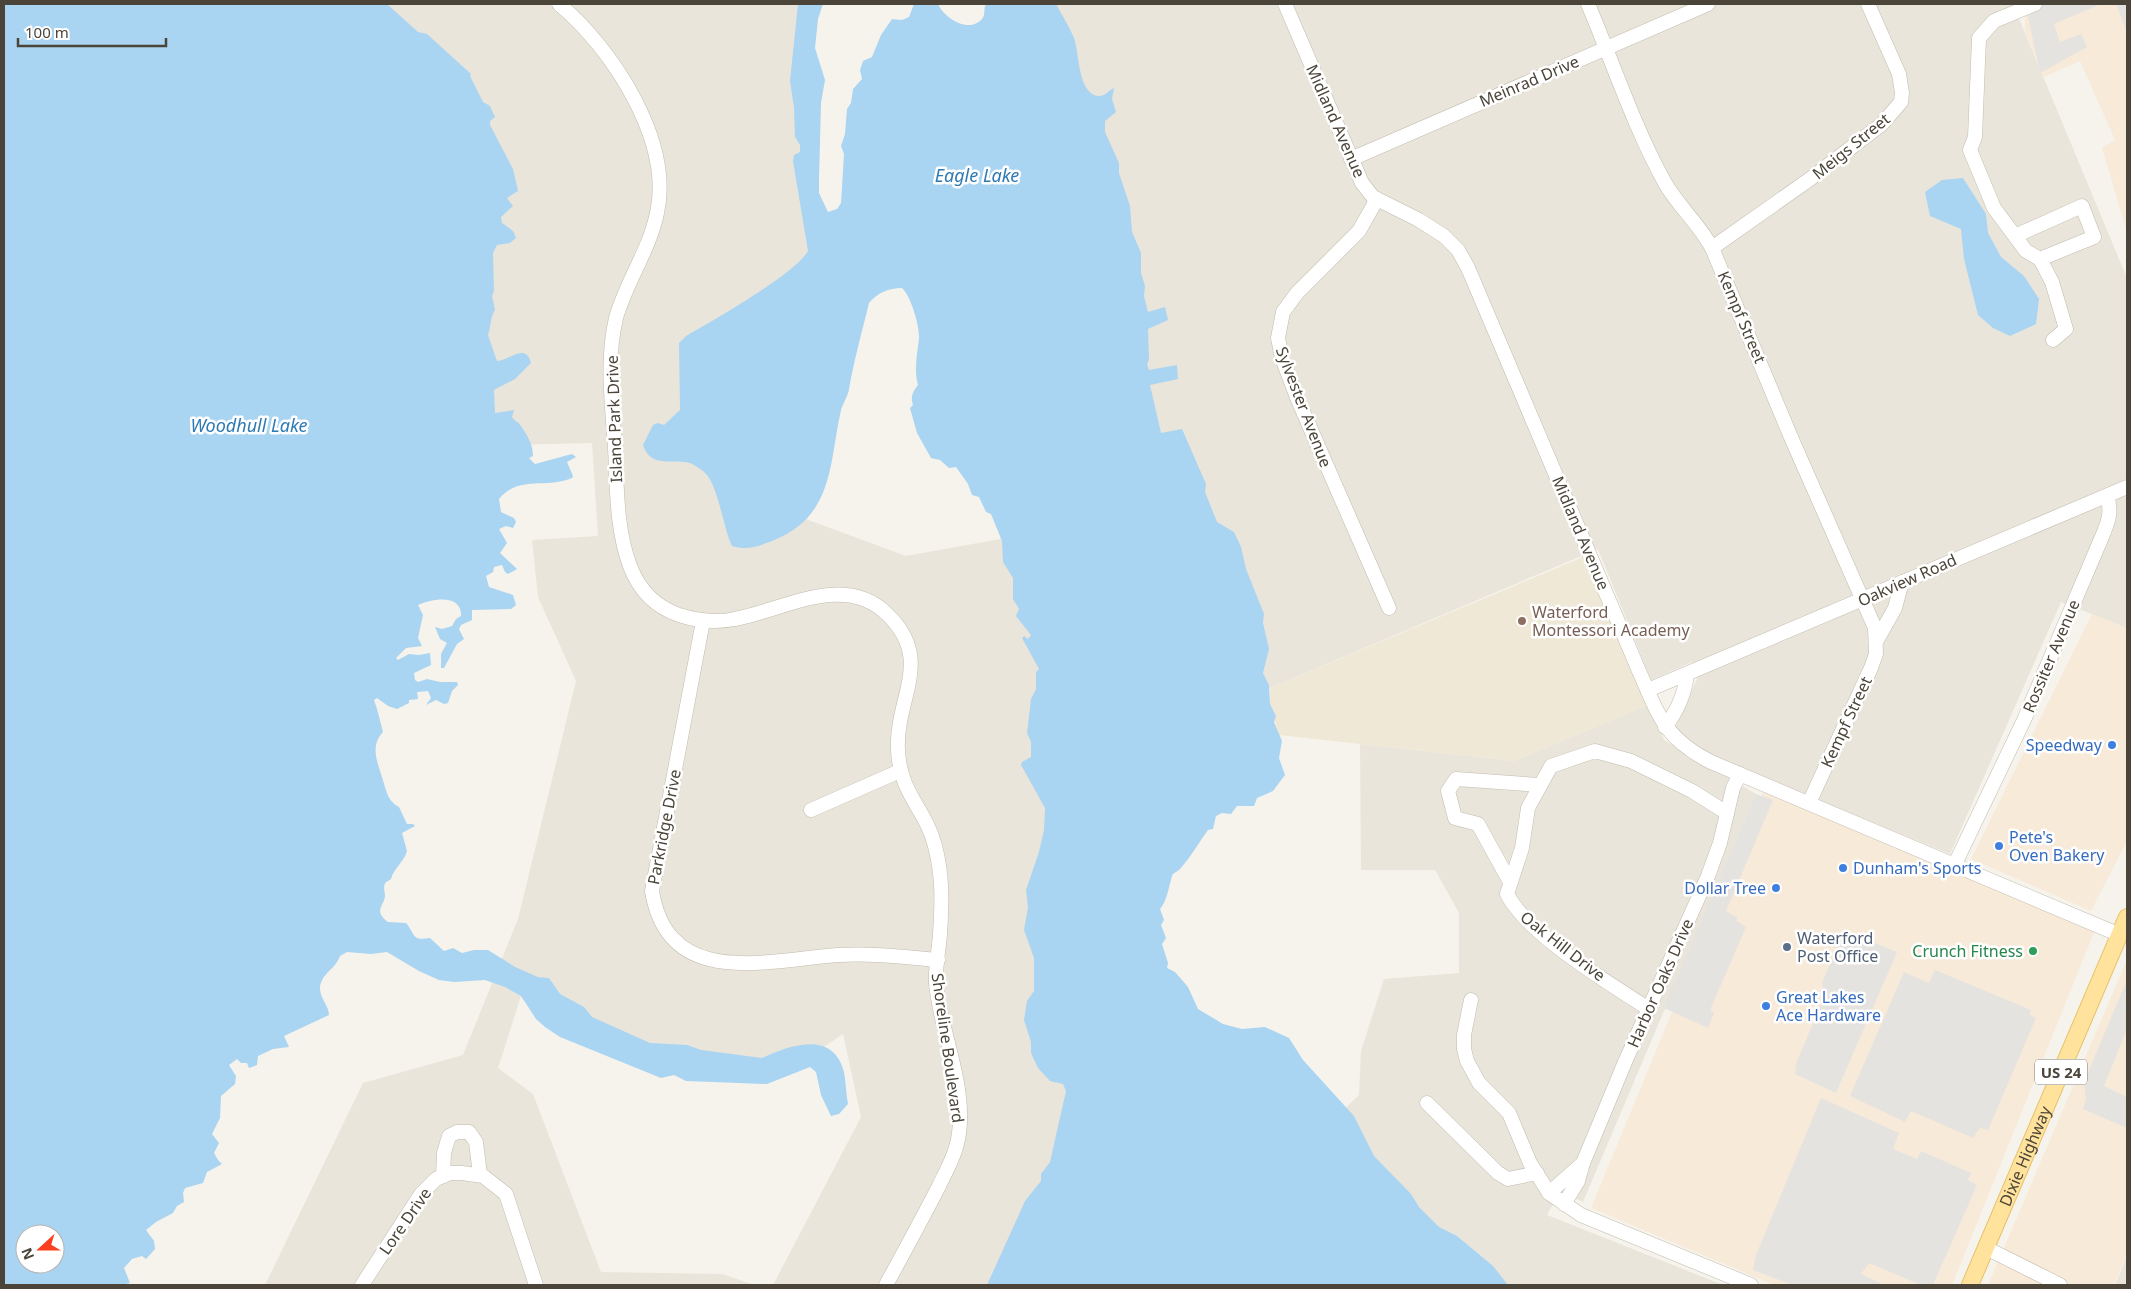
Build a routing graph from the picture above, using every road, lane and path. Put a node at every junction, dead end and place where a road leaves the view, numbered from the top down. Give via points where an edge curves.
1 (559, 4) edge
2 (1285, 4) edge
3 (1588, 4) edge
4 (1708, 4) edge
5 (1868, 4) edge
6 (2035, 4) edge
7 (1606, 48) junction
8 (1351, 159) junction
9 (1377, 199) junction
10 (2015, 236) junction
11 (1712, 248) junction
12 (2040, 259) junction
13 (2053, 340) dead end
14 (2127, 487) edge
15 (2107, 496) junction
16 (1902, 582) junction
17 (1862, 600) junction
18 (1389, 608) dead end
19 (703, 621) junction
20 (1877, 640) junction
21 (1687, 674) junction
22 (1648, 690) junction
23 (1665, 726) junction
24 (900, 771) junction
25 (1740, 774) junction
26 (1539, 785) junction
27 (1809, 803) junction
28 (811, 810) dead end
29 (1726, 812) junction
30 (1954, 866) junction
31 (1510, 882) junction
32 (2127, 917) edge
33 (2120, 935) junction
34 (938, 960) junction
35 (1471, 1000) dead end
36 (1649, 1009) junction
37 (1427, 1103) dead end
38 (1583, 1163) junction
39 (1537, 1173) junction
40 (480, 1175) junction
41 (443, 1176) junction
42 (1550, 1193) junction
43 (1564, 1204) junction
44 (1986, 1248) junction
45 (362, 1285) edge
46 (536, 1285) edge
47 (886, 1285) edge
48 (1751, 1285) edge
49 (1970, 1285) edge
50 (2060, 1285) edge

1 - 19 street, Island Park Drive via 579,20 611,60 640,111 656,154 660,173 658,210 621,304 610,358 618,499 625,550 638,583 652,601 667,611
2 - 8 street, Midland Avenue
3 - 7 street, Kempf Street
4 - 7 street, Meinrad Drive
5 - 11 street, Meigs Street via 1899,74 1901,102 1875,130
6 - 10 street via 1994,21 1979,38 1976,137 1970,150 1994,208
7 - 8 street, Meinrad Drive
7 - 11 street, Kempf Street via 1666,185
8 - 9 street, Midland Avenue via 1362,183
9 - 18 street, Sylvester Avenue via 1359,231 1297,293 1283,312 1278,338 1298,400
9 - 22 street, Midland Avenue via 1444,236 1458,250 1468,268
10 - 12 street via 2026,251
10 - 12 street via 2082,206 2094,237
11 - 17 street, Kempf Street
12 - 13 street via 2052,282 2066,329
14 - 15 street, Oakview Road
15 - 16 street, Oakview Road
15 - 30 street, Rossiter Avenue via 2109,518 2101,540 2024,720
16 - 17 street, Oakview Road
16 - 20 street, Kempf Street via 1896,608
17 - 20 street, Kempf Street
17 - 21 street, Oakview Road
19 - 24 street, Shoreline Boulevard via 736,619 822,594 852,595 883,610 897,624 911,660 912,674 897,734
19 - 34 street, Parkridge Drive via 652,891 664,926 688,952 735,964 853,954
20 - 27 street, Kempf Street via 1871,668
21 - 22 street, Oakview Road
21 - 23 street via 1681,700
22 - 23 street, Midland Avenue
23 - 25 street, Midland Avenue via 1688,750
24 - 28 street
24 - 34 street, Shoreline Boulevard via 905,788 931,832 935,845 942,892
25 - 27 street, Midland Avenue
25 - 29 street, Harbor Oaks Drive
26 - 29 street, Oak Hill Drive via 1551,766 1595,751 1631,761
26 - 31 street, Oak Hill Drive via 1528,808 1522,848
26 - 31 street via 1456,779 1448,791 1455,818 1478,824
27 - 30 street, Midland Avenue
29 - 36 street, Harbor Oaks Drive via 1720,843 1708,876
30 - 33 street, Midland Avenue
31 - 36 street, Oak Hill Drive via 1507,894 1514,907 1542,933
32 - 33 main road, Dixie Highway / US 24
33 - 44 main road, Dixie Highway / US 24
34 - 47 street, Shoreline Boulevard via 936,978 940,1012 957,1094 959,1133 954,1154
35 - 39 street via 1464,1035 1467,1061 1480,1083 1509,1112
36 - 38 street, Harbor Oaks Drive
37 - 39 street via 1498,1173 1508,1178
38 - 42 street
38 - 43 street, Harbor Oaks Drive via 1578,1182
39 - 42 street
40 - 41 street, Lore Drive via 450,1173
40 - 41 street via 476,1142 469,1132 457,1132 449,1136
40 - 46 street, Lore Drive via 506,1194
41 - 45 street, Lore Drive via 421,1194
42 - 43 street
43 - 48 street via 1581,1215
44 - 49 main road, Dixie Highway / US 24
44 - 50 street

